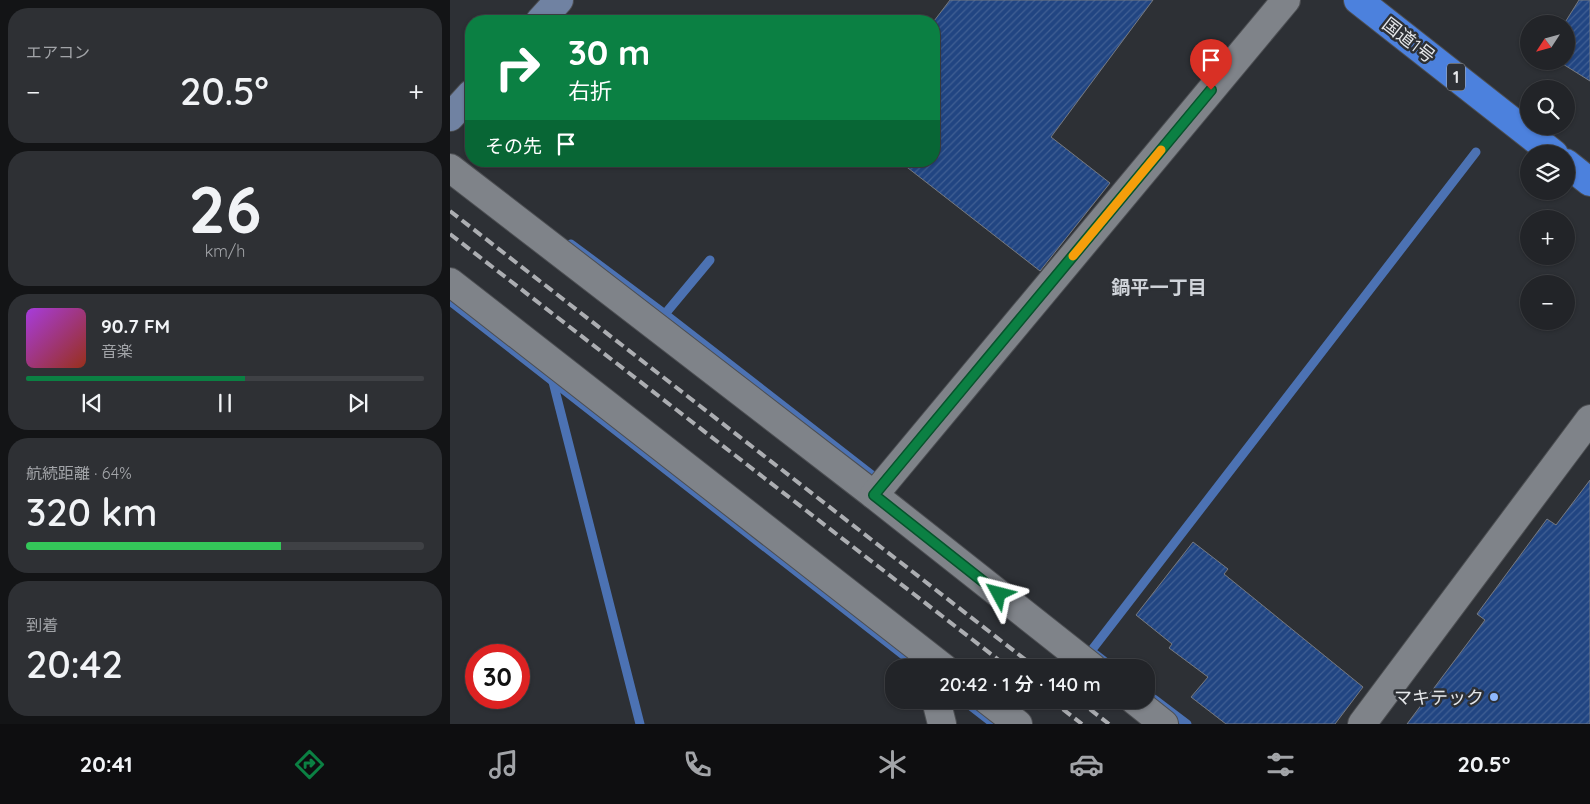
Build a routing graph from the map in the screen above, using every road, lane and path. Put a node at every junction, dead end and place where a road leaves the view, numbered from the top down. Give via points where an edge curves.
1 (559, 0) edge
2 (1286, 0) edge
3 (1358, 0) edge
4 (545, 15) edge
5 (465, 101) edge
6 (450, 117) edge
7 (1543, 145) edge
8 (450, 168) edge
9 (1575, 170) edge
10 (1590, 182) edge
11 (450, 282) edge
12 (1590, 419) edge
13 (874, 495) junction
14 (932, 659) edge
15 (1082, 659) edge
16 (938, 709) edge
17 (999, 709) edge
18 (1145, 709) edge
19 (942, 724) edge
20 (1018, 724) edge
21 (1164, 724) edge
22 (1362, 724) edge

1 - 4 street
2 - 13 street
3 - 7 highway, 国道1号 / 1
5 - 6 street
8 - 13 street
9 - 10 highway
11 - 14 street
12 - 22 street
13 - 15 street
16 - 19 street
17 - 20 street
18 - 21 street

